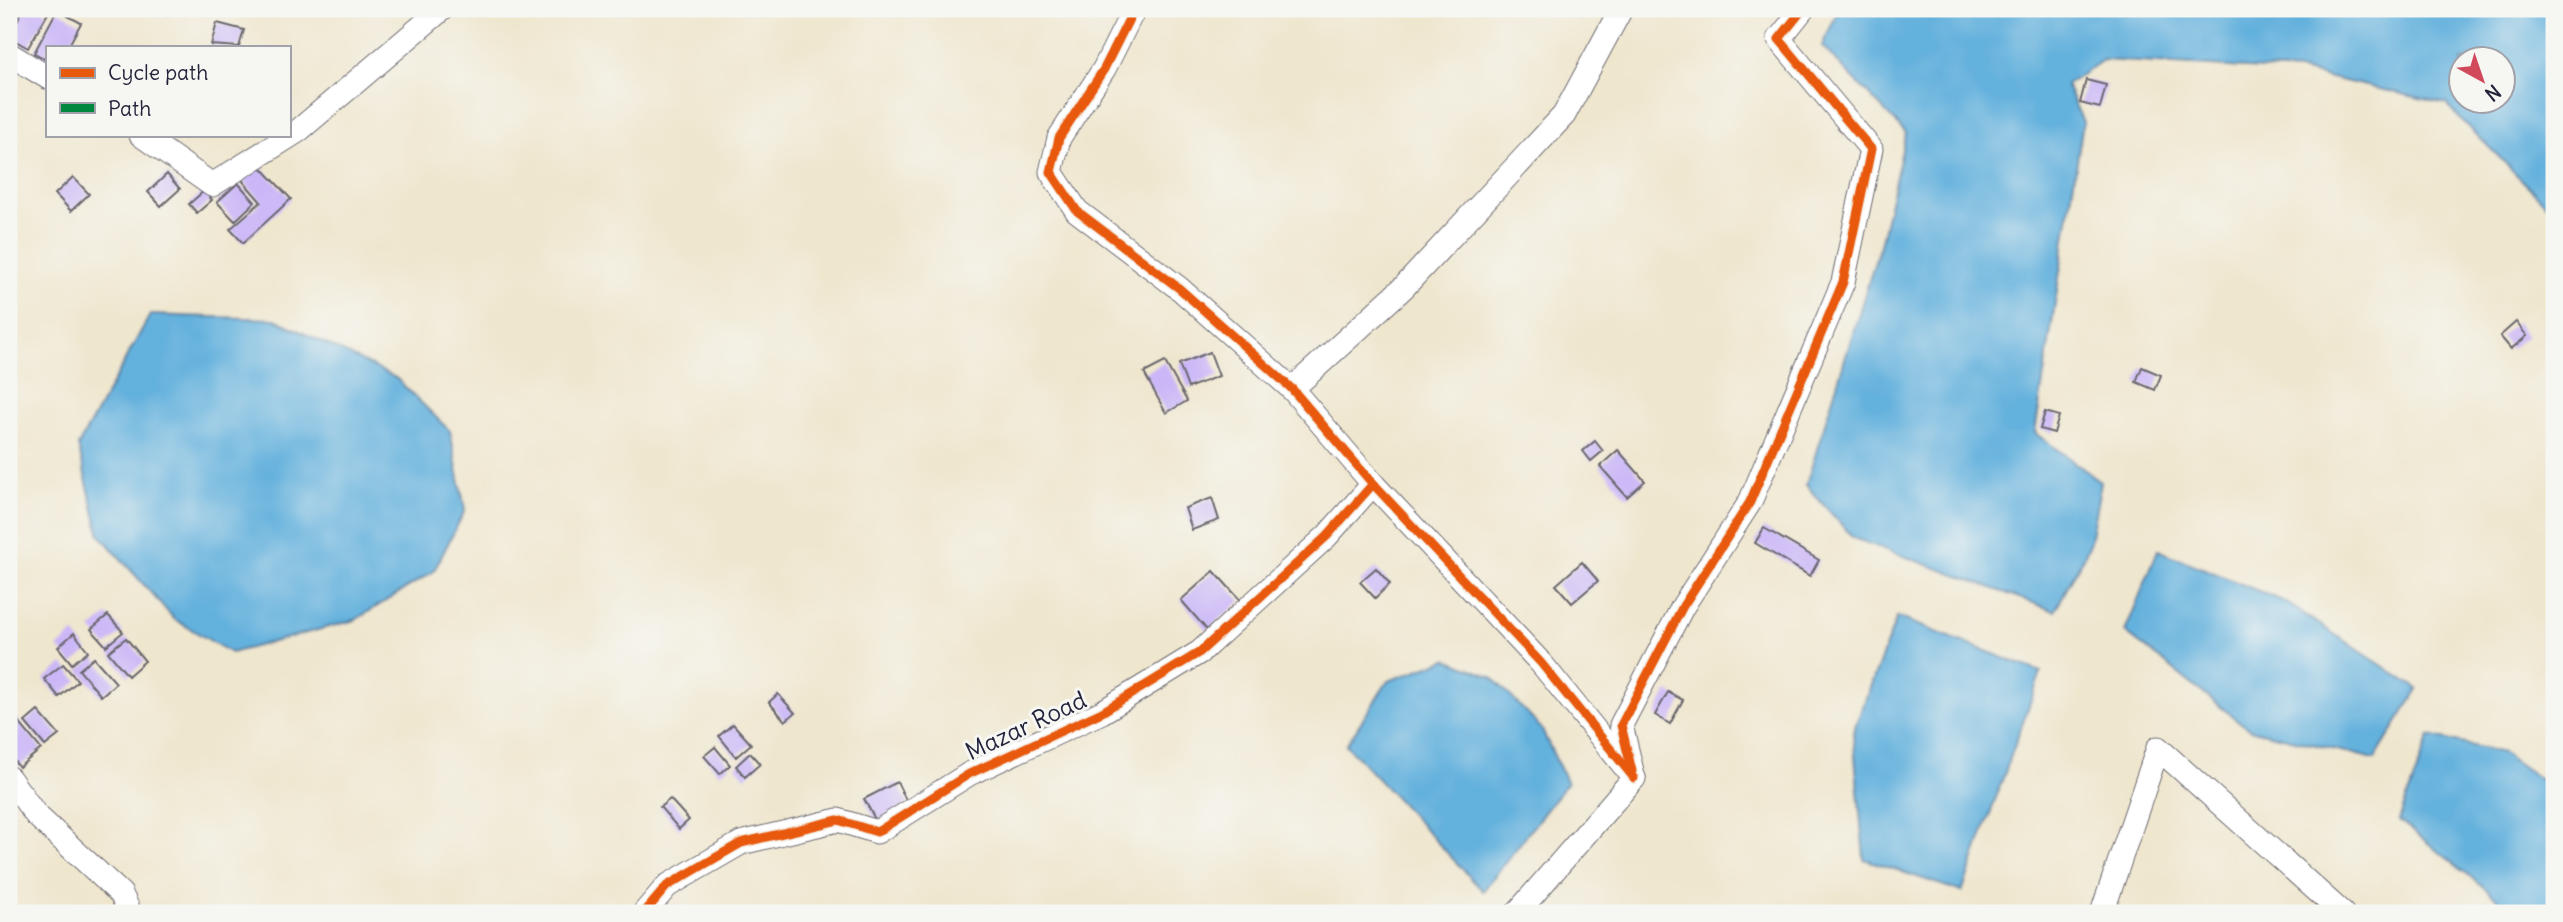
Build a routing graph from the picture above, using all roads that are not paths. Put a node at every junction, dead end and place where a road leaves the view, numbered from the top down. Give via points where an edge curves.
1 (442, 9) edge
2 (1134, 9) edge
3 (1621, 9) edge
4 (1803, 9) edge
5 (9, 54) edge
6 (46, 76) edge
7 (142, 136) edge
8 (1292, 389) junction
9 (1373, 484) junction
10 (9, 778) edge
11 (1634, 778) junction
12 (131, 913) edge
13 (644, 913) edge
14 (1517, 913) edge
15 (2102, 913) edge
16 (2342, 913) edge

1 - 7 street via 298,131 212,185
2 - 8 street via 1104,69 1059,138 1051,172 1077,211 1180,289
3 - 8 street via 1564,115 1404,287
4 - 11 street via 1779,39 1871,149 1863,200 1843,282 1749,502 1683,606 1621,725
5 - 6 street
8 - 9 street
9 - 11 street via 1541,663
9 - 13 street, Mazar Road via 1327,536 1200,652 1102,712 970,774 877,832 838,820 741,843 667,886
10 - 12 street via 36,815 121,894
11 - 14 street
15 - 16 street via 2158,748

